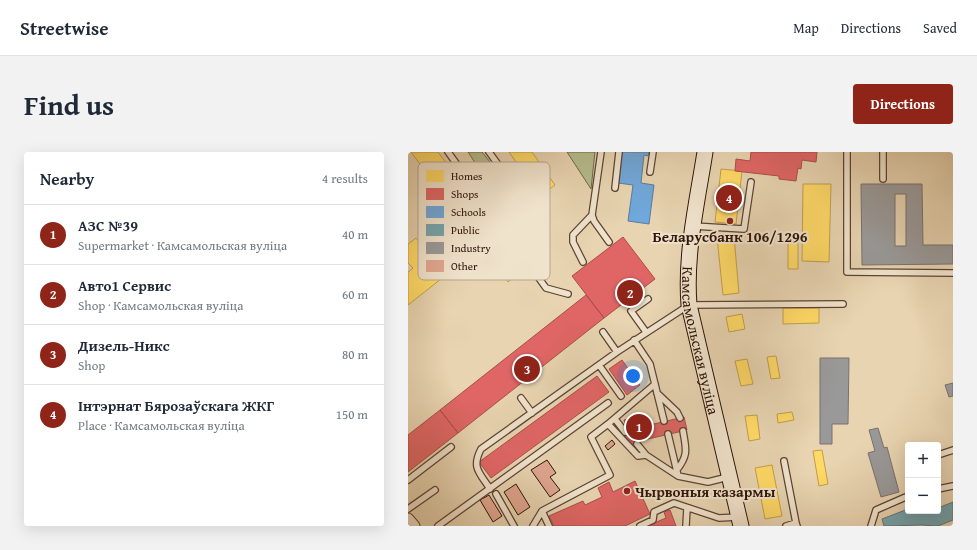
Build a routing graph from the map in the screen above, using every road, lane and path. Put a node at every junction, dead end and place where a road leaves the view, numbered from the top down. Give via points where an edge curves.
1 (448, 152) edge
2 (489, 152) edge
3 (601, 152) edge
4 (619, 152) edge
5 (653, 152) edge
6 (705, 152) edge
7 (847, 152) edge
8 (883, 152) edge
9 (455, 162) edge
10 (496, 162) edge
11 (650, 172) dead end
12 (883, 179) dead end
13 (751, 182) dead end
14 (615, 188) dead end
15 (592, 215) junction
16 (693, 226) junction
17 (609, 242) dead end
18 (583, 262) dead end
19 (953, 273) edge
20 (540, 280) edge
21 (568, 294) dead end
22 (648, 299) dead end
23 (842, 304) dead end
24 (689, 305) junction
25 (603, 332) dead end
26 (646, 332) junction
27 (634, 340) junction
28 (617, 352) junction
29 (599, 365) junction
30 (655, 384) junction
31 (657, 393) junction
32 (621, 396) dead end
33 (521, 398) dead end
34 (608, 403) dead end
35 (532, 413) junction
36 (615, 418) junction
37 (680, 418) dead end
38 (664, 421) dead end
39 (608, 424) junction
40 (684, 431) dead end
41 (625, 432) dead end
42 (668, 434) dead end
43 (637, 444) dead end
44 (452, 447) dead end
45 (953, 450) edge
46 (941, 453) edge
47 (646, 455) junction
48 (784, 461) dead end
49 (677, 473) junction
50 (728, 477) junction
51 (408, 480) edge
52 (953, 486) edge
53 (941, 488) edge
54 (490, 489) junction
55 (435, 490) dead end
56 (496, 494) dead end
57 (905, 497) edge
58 (409, 507) edge
59 (687, 508) junction
60 (542, 511) junction
61 (408, 519) edge
62 (739, 521) edge
63 (797, 524) edge
64 (414, 526) edge
65 (438, 526) edge
66 (514, 526) edge
67 (533, 526) edge
68 (550, 526) edge
69 (640, 526) edge
70 (686, 526) edge
71 (786, 526) edge
72 (871, 526) edge

1 - 9 lane
2 - 10 lane
3 - 15 lane
4 - 14 lane
5 - 11 lane
6 - 16 main road, Камсамольская вуліца
7 - 19 lane via 847,272
8 - 12 lane
13 - 16 lane via 744,229
15 - 17 lane
15 - 18 lane via 573,235 573,242
16 - 24 main road, Камсамольская вуліца via 687,282
20 - 21 lane via 546,288
22 - 26 lane via 631,311
23 - 24 lane
24 - 26 lane
24 - 50 main road, Камсамольская вуліца
25 - 28 lane
26 - 27 lane
27 - 28 lane
27 - 30 lane via 650,364
28 - 29 lane
29 - 32 lane
29 - 35 lane
30 - 31 lane
30 - 36 lane
31 - 37 lane
31 - 38 lane
33 - 35 lane
34 - 54 lane
35 - 54 lane via 481,449 475,465
36 - 39 lane
36 - 41 lane
39 - 47 lane via 638,456
39 - 60 lane via 591,437 610,475
40 - 49 lane via 687,453
42 - 49 lane
43 - 47 lane
44 - 51 lane
45 - 46 lane
47 - 49 lane
48 - 63 lane
49 - 50 lane via 708,482
50 - 62 main road, Камсамольская вуліца
52 - 53 lane
54 - 65 lane
55 - 58 lane
56 - 66 lane
57 - 72 lane via 876,510
59 - 62 lane
59 - 69 lane via 674,503 654,512 652,520
59 - 70 lane
60 - 67 lane
60 - 68 lane
61 - 64 street
63 - 71 lane

